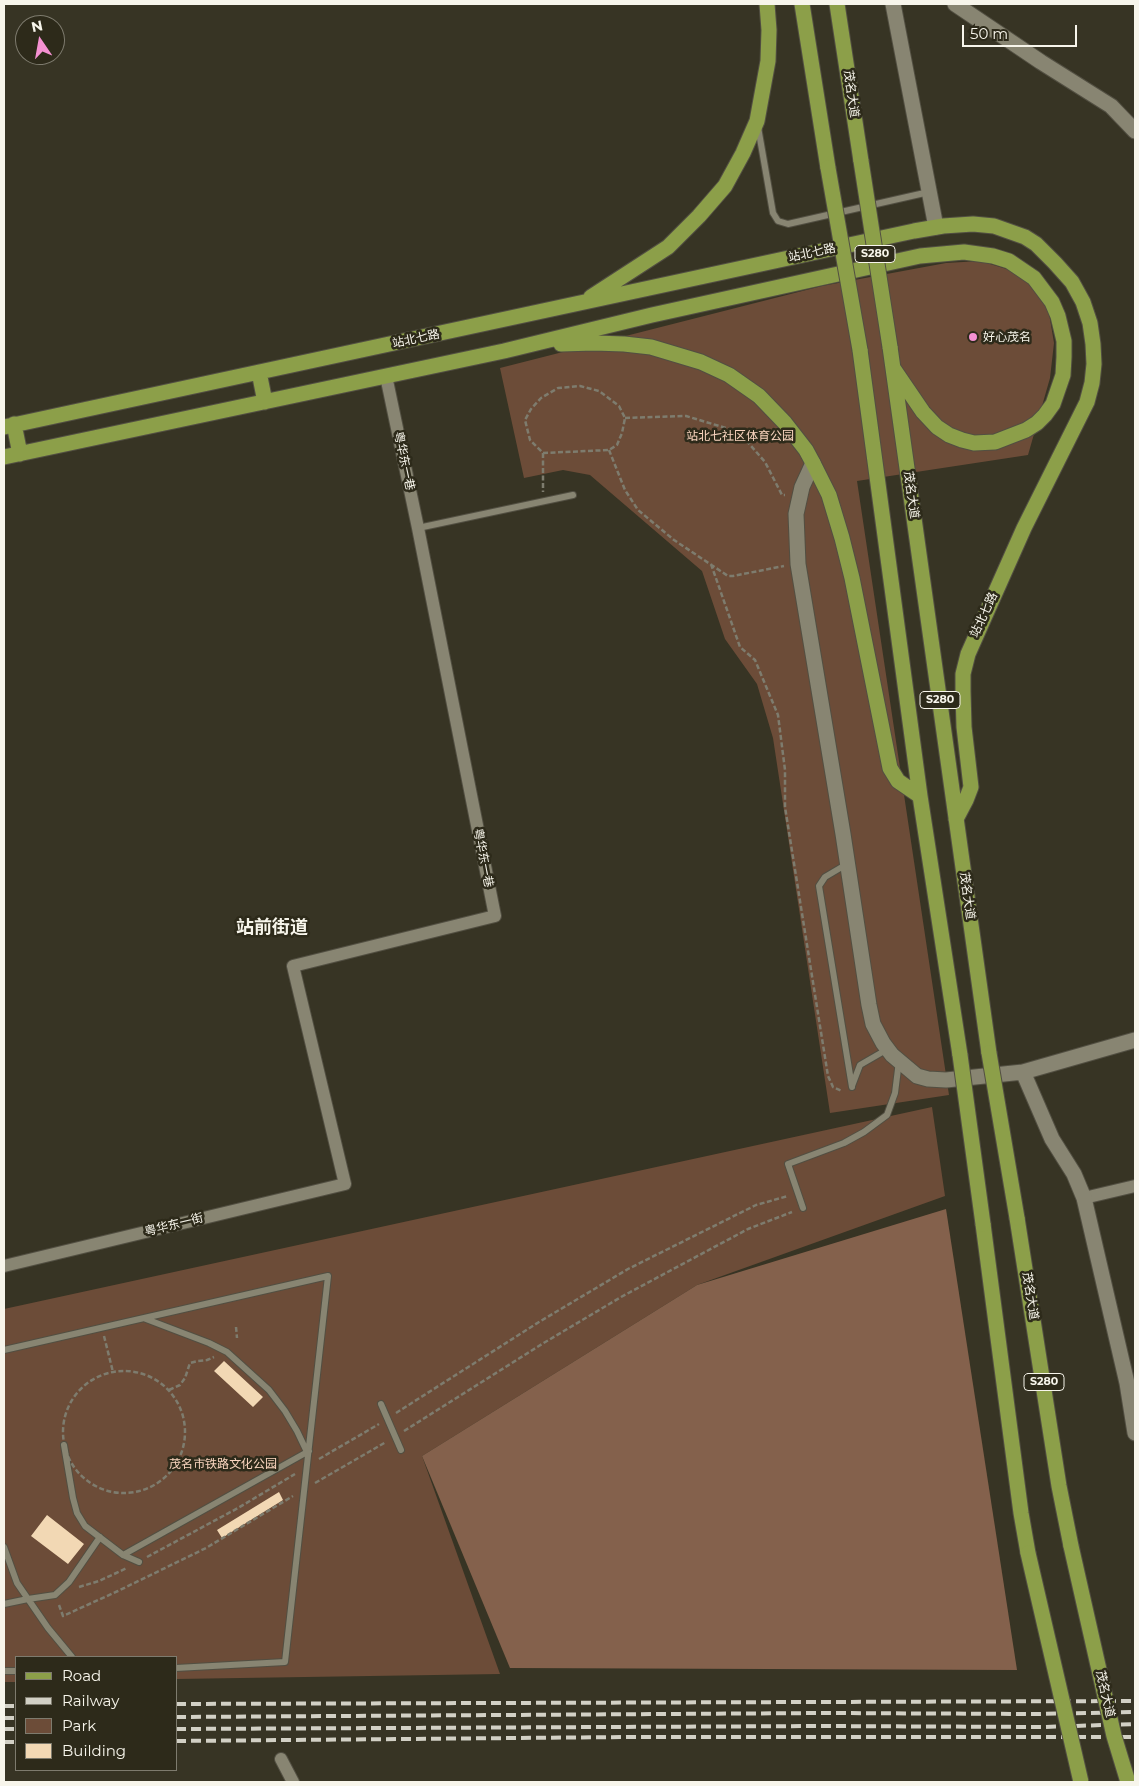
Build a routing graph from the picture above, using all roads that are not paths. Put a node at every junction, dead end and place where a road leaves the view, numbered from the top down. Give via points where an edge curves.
1 (767, 4) edge
2 (802, 4) edge
3 (838, 4) edge
4 (893, 4) edge
5 (955, 4) edge
6 (757, 121) junction
7 (1135, 131) edge
8 (929, 192) junction
9 (936, 227) junction
10 (581, 303) junction
11 (504, 351) junction
12 (894, 368) junction
13 (259, 372) junction
14 (386, 376) junction
15 (265, 402) junction
16 (9, 426) edge
17 (20, 454) junction
18 (4, 457) edge
19 (813, 463) junction
20 (573, 495) dead end
21 (418, 528) junction
22 (920, 796) junction
23 (956, 819) junction
24 (848, 863) junction
25 (1135, 1040) edge
26 (888, 1049) junction
27 (899, 1060) junction
28 (1023, 1072) junction
29 (345, 1184) joint
30 (1135, 1186) edge
31 (1084, 1198) junction
32 (803, 1208) road end
33 (4, 1266) edge
34 (144, 1318) junction
35 (4, 1350) edge
36 (381, 1404) dead end
37 (1135, 1433) edge
38 (64, 1445) road end
39 (401, 1450) dead end
40 (308, 1452) junction
41 (100, 1537) junction
42 (4, 1547) edge
43 (123, 1555) junction
44 (139, 1562) road end
45 (28, 1599) junction
46 (4, 1604) edge
47 (71, 1656) edge
48 (178, 1668) edge
49 (281, 1759) dead end
50 (293, 1782) edge
51 (1081, 1782) edge
52 (1128, 1782) edge

1 - 6 main road via 768,61
2 - 22 main road, S280, bridge via 860,350
3 - 12 main road, 茂名大道 / S280, bridge
4 - 8 street
5 - 7 street via 1111,106
6 - 8 lane via 772,206 778,221 788,224
6 - 10 main road via 725,186 693,222 668,247
8 - 9 street
9 - 10 main road, 站北七路
9 - 23 main road, 站北七路 via 994,226 1025,236 1036,244 1072,282 1083,302 1090,323 1094,364 1087,402 1024,528 968,654 963,691 971,786
10 - 13 main road, 站北七路
11 - 12 main road via 652,315 948,252 993,256 1021,267 1044,289 1052,302 1064,341 1063,375 1046,415 1026,430 995,442 962,440 937,427
11 - 14 main road
11 - 19 main road via 549,345 624,344 651,347 701,362 729,375 759,396 785,423
12 - 23 main road, 茂名大道 / S280
13 - 15 main road
13 - 16 main road, 站北七路
14 - 15 main road
14 - 21 street, 粤华东一巷
15 - 17 main road
16 - 17 main road
17 - 18 main road
19 - 22 main road via 829,496 852,578 890,768 898,781
19 - 24 street via 802,487 796,514 798,564
20 - 21 lane
21 - 29 street, 粤华东一巷 via 495,916 293,966
22 - 51 main road, S280, bridge via 960,1055 1020,1513
23 - 52 main road, 茂名大道 / S280, bridge via 989,1053 1060,1486 1114,1736
24 - 26 street via 873,1024
24 - 26 lane via 825,877 819,886 852,1087 860,1065
25 - 28 street
26 - 27 street
27 - 28 street via 917,1076 928,1080
27 - 32 lane via 895,1093 887,1115 844,1143 788,1164
28 - 31 street via 1052,1139 1074,1174
29 - 33 street, 粤华东一街
30 - 31 street
31 - 37 street via 1127,1383
34 - 35 lane
34 - 40 lane via 227,1352 268,1390 298,1431
34 - 40 lane via 328,1276
36 - 39 lane
38 - 41 lane via 78,1513 85,1526
40 - 43 lane
40 - 48 lane via 286,1662
41 - 43 lane
41 - 45 lane via 69,1582 55,1595
42 - 45 lane via 17,1583
43 - 44 lane
45 - 46 lane
45 - 47 lane
49 - 50 street

